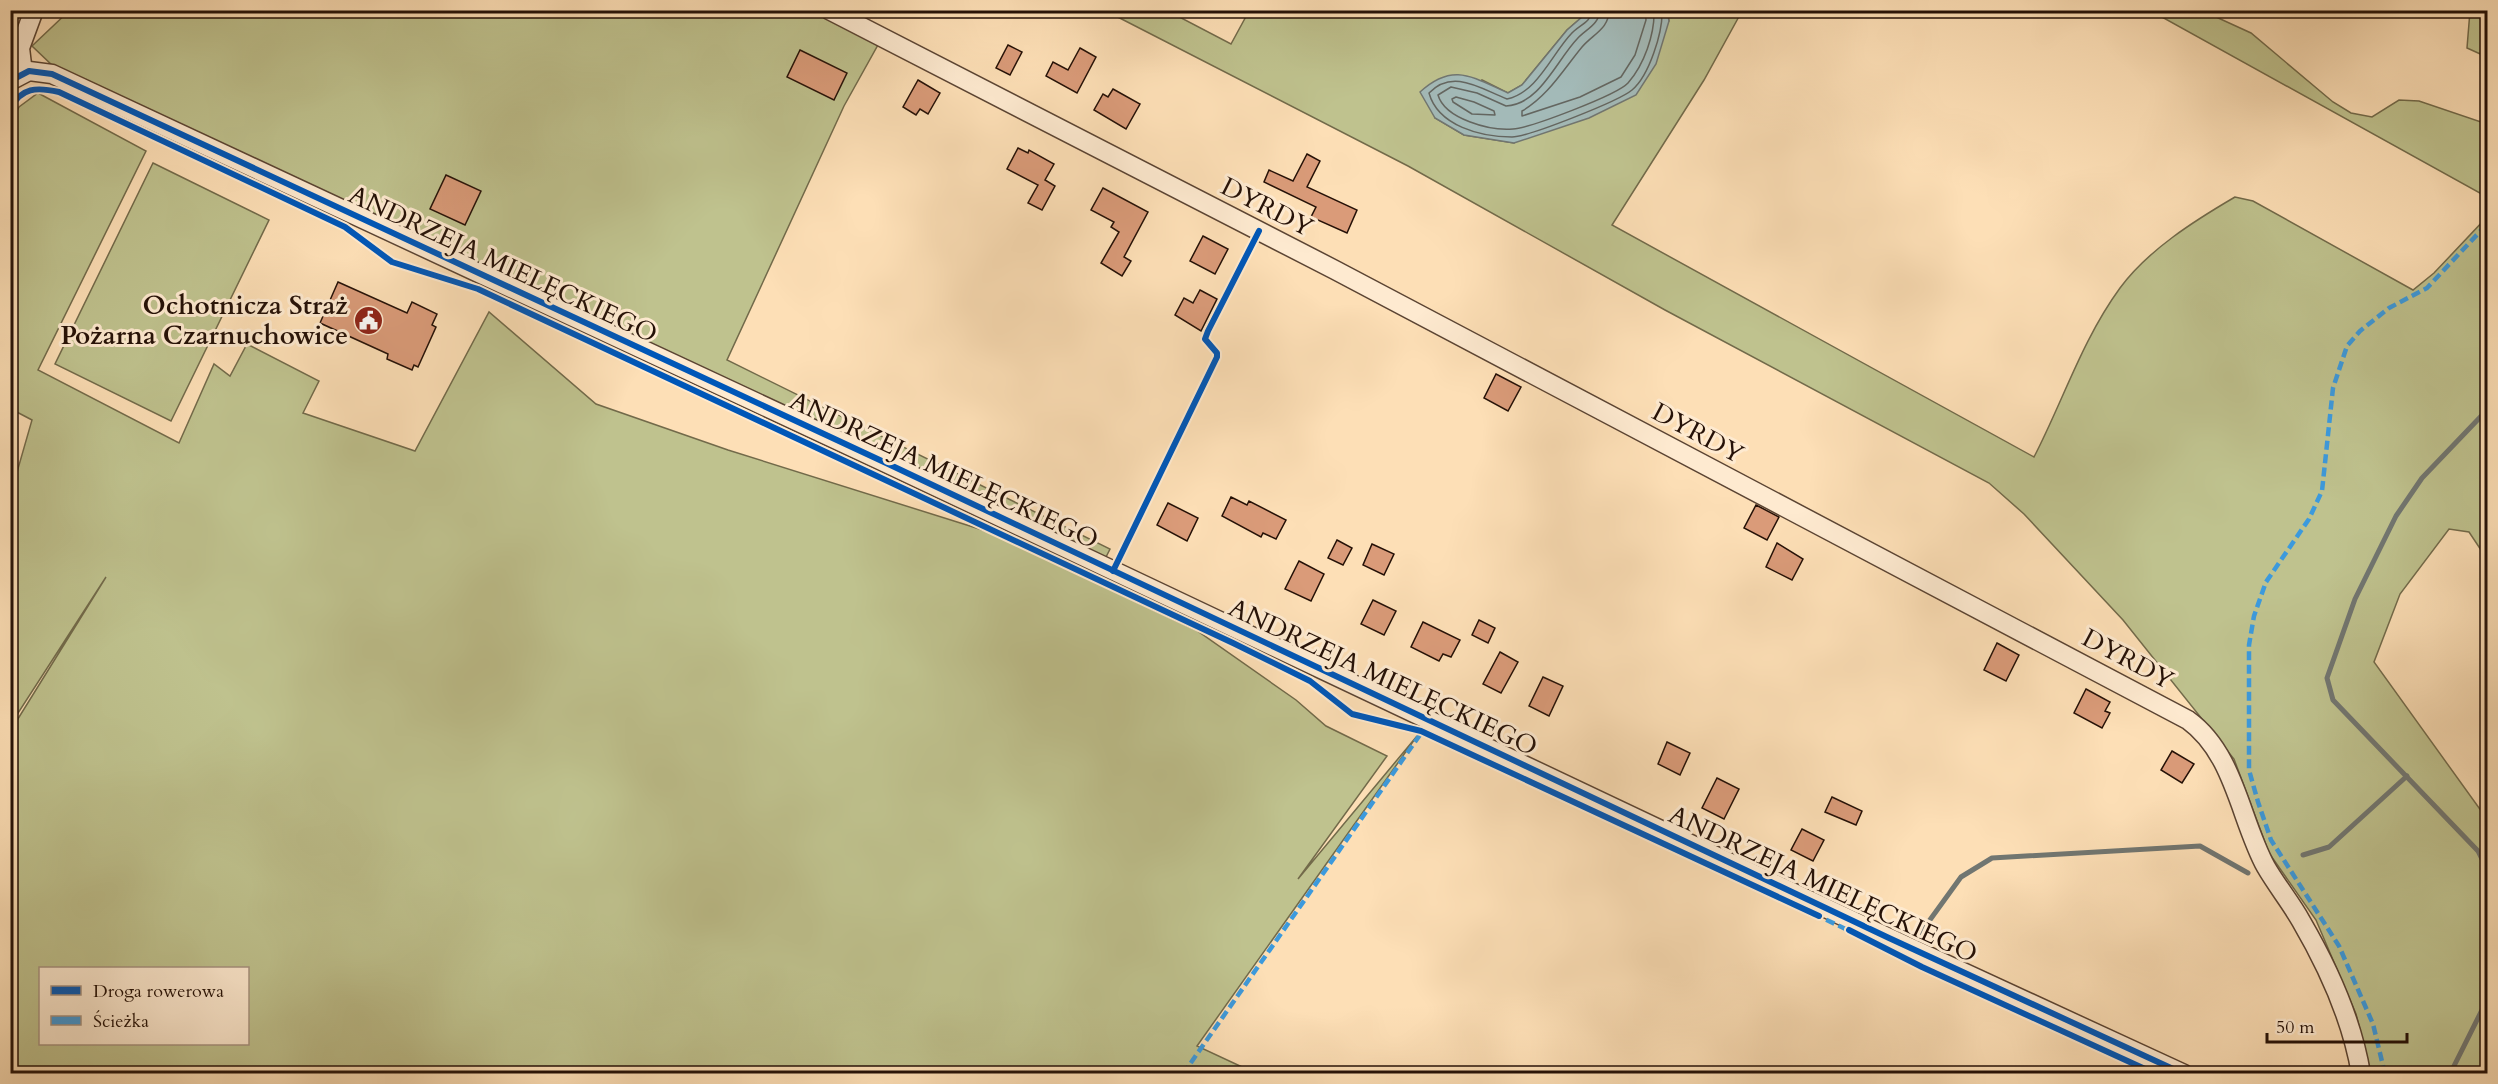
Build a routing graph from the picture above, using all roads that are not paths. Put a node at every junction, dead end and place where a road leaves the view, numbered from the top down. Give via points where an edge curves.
1 (34, 10) edge
2 (829, 10) edge
3 (16, 77) edge
4 (2184, 1074) edge
5 (2361, 1074) edge

1 - 3 street via 20,48
2 - 5 street, DYRDY via 1346,276 2188,720 2201,730 2219,755 2266,867 2331,976 2348,1020
3 - 4 street, ANDRZEJA MIELĘCKIEGO via 37,71 52,74

